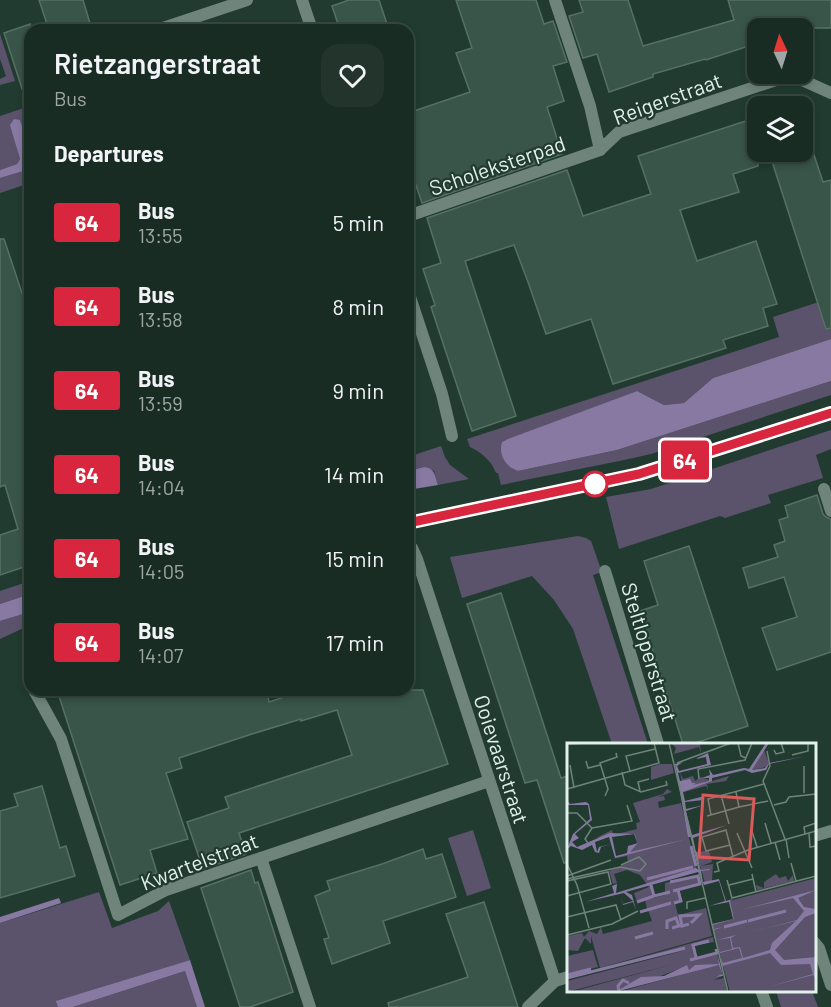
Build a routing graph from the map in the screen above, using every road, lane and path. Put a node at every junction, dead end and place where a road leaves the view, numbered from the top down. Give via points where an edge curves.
1 (247, 0) edge
2 (302, 0) edge
3 (555, 0) edge
4 (175, 24) edge
5 (310, 24) edge
6 (831, 93) edge
7 (600, 150) junction
8 (414, 214) edge
9 (414, 309) edge
10 (452, 436) dead end
11 (824, 489) dead end
12 (831, 511) edge
13 (414, 561) edge
14 (605, 571) dead end
15 (37, 696) edge
16 (658, 743) edge
17 (489, 781) junction
18 (831, 831) edge
19 (816, 835) edge
20 (261, 858) junction
21 (816, 944) edge
22 (567, 977) edge
23 (555, 981) junction
24 (831, 986) edge
25 (763, 992) edge
26 (310, 1007) edge
27 (528, 1007) edge
28 (767, 1007) edge

1 - 4 street
2 - 5 street
3 - 7 street, Reigerstraat via 590,106
6 - 7 street, Reigerstraat via 791,75 619,132
7 - 8 street, Scholeksterpad
9 - 10 street
11 - 12 street
13 - 17 street, Ooievaarstraat
14 - 16 street, Steltloperstraat
15 - 20 street, Kwartelstraat via 61,739 118,915 166,890
17 - 20 street, Kwartelstraat
17 - 23 street, Ooievaarstraat
18 - 19 street
20 - 26 street
21 - 24 street
22 - 23 street
23 - 27 street
25 - 28 street

